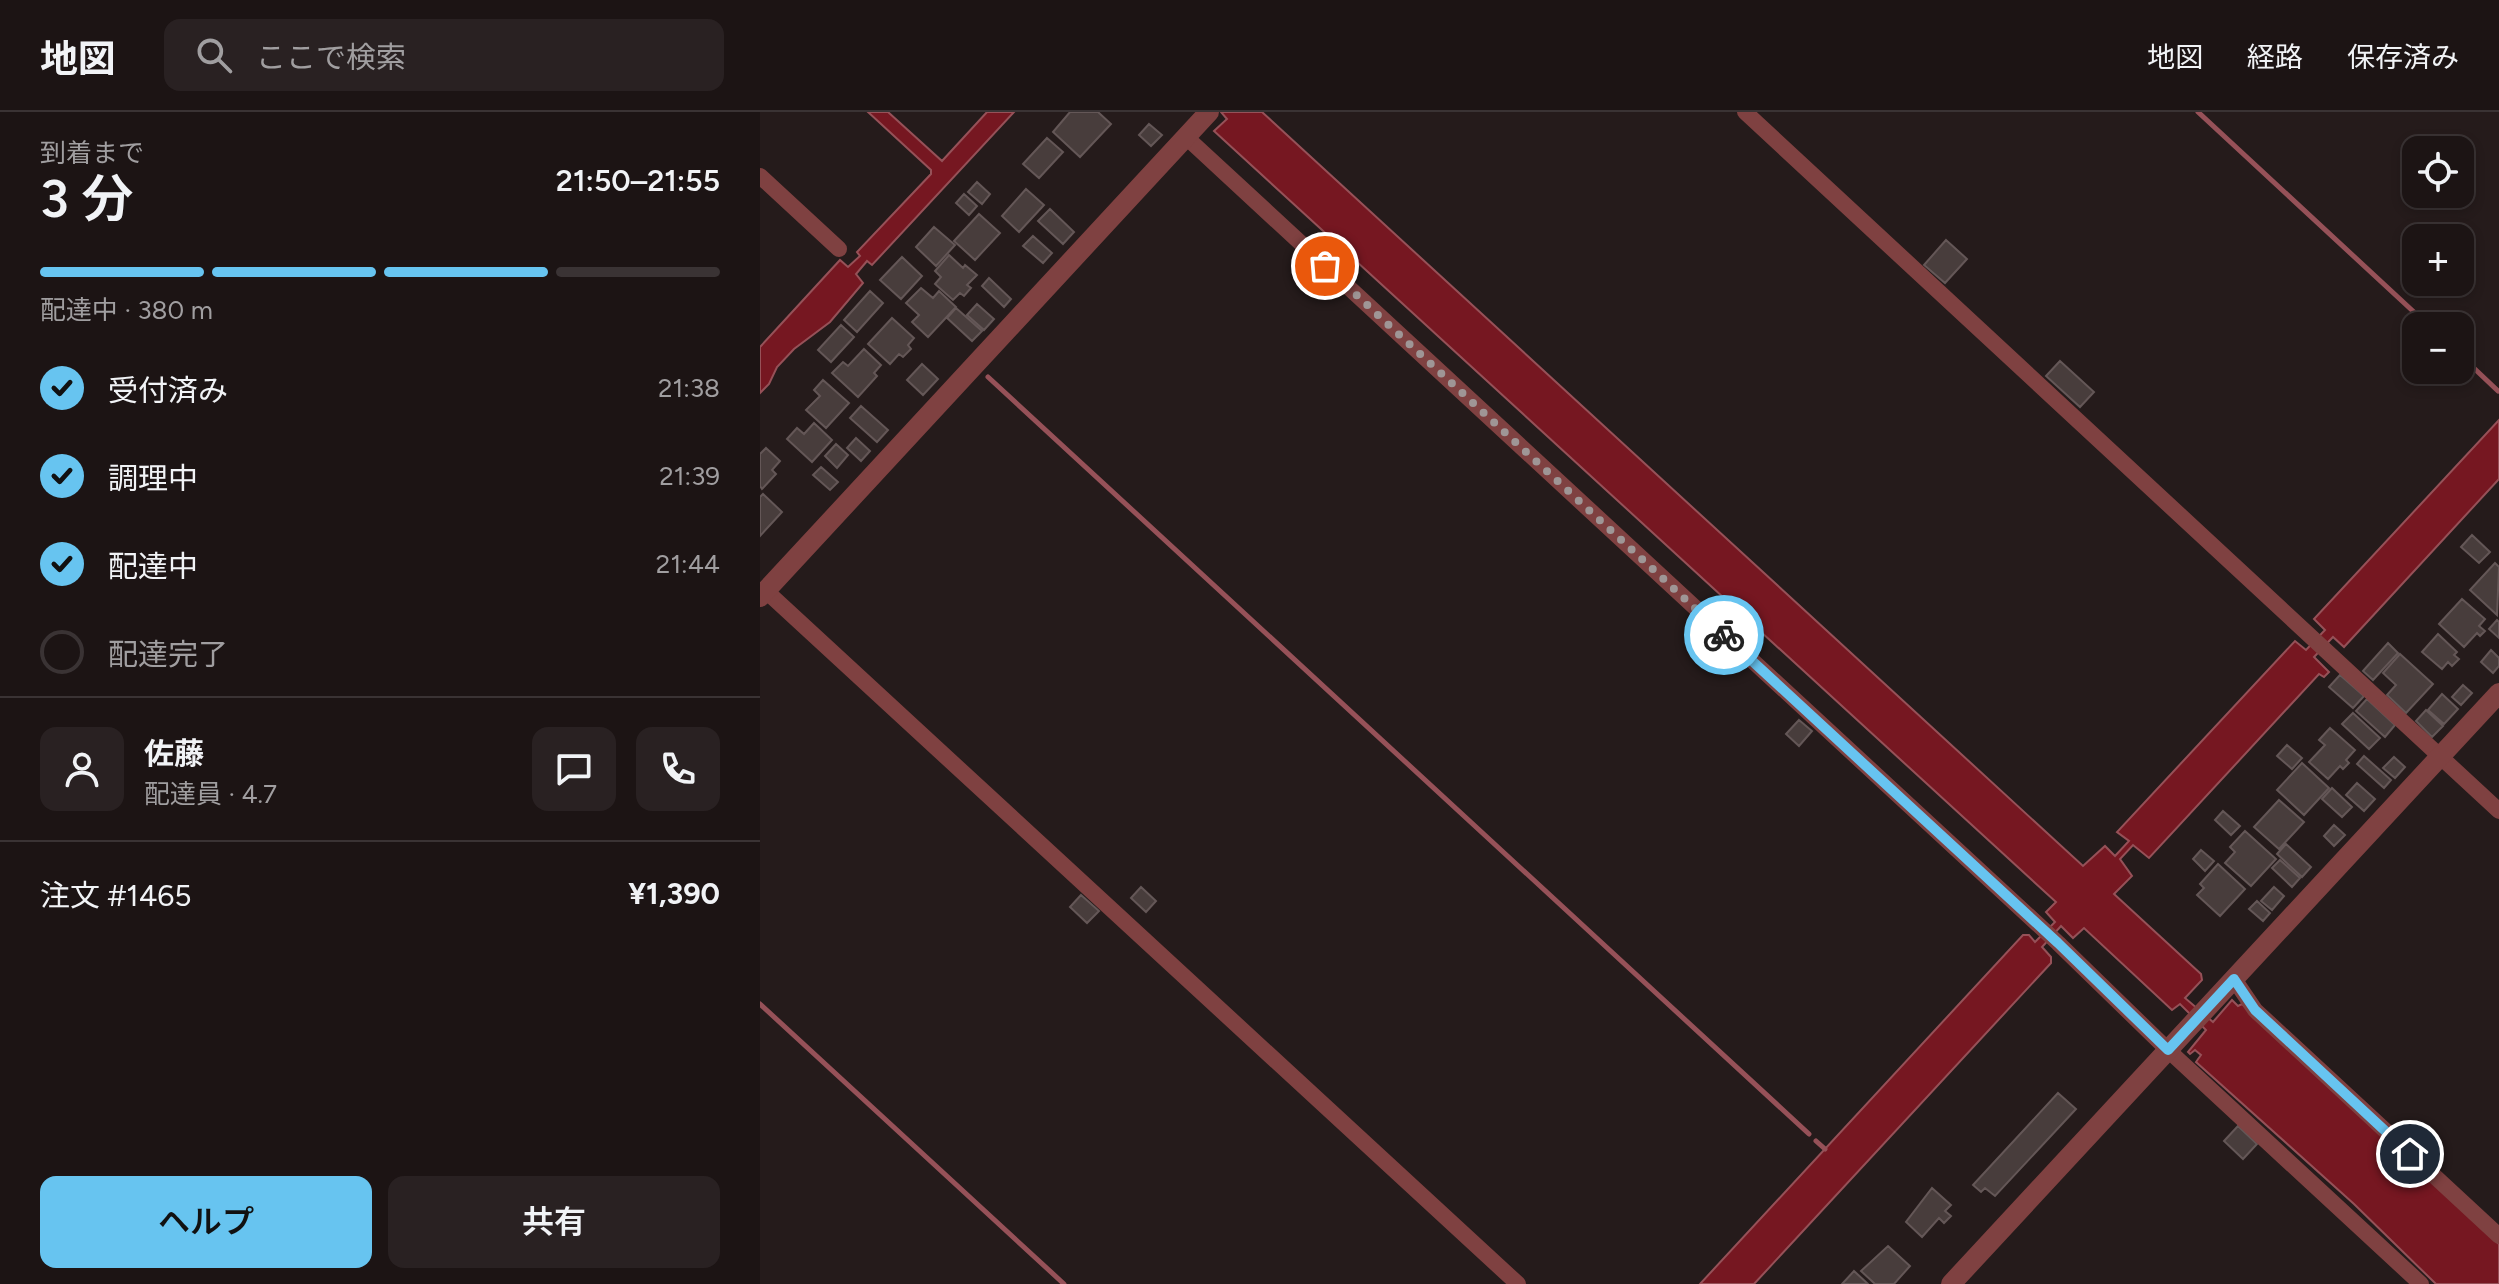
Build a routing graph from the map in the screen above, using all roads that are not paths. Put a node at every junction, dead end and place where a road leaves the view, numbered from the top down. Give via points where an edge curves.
1 (1745, 112) edge
2 (1208, 113) edge
3 (1186, 137) junction
4 (760, 176) edge
5 (839, 249) dead end
6 (763, 594) edge
7 (2499, 693) edge
8 (2440, 756) junction
9 (2499, 811) edge
10 (2234, 979) junction
11 (2168, 1050) junction
12 (2499, 1236) edge
13 (1518, 1284) edge
14 (1951, 1284) edge
15 (2421, 1284) edge

1 - 8 street
2 - 3 street
3 - 6 street
3 - 11 street
4 - 5 street
6 - 13 street
7 - 8 street
8 - 9 street
8 - 10 street
10 - 11 street
10 - 12 street via 2255,1010
11 - 14 street
11 - 15 street

